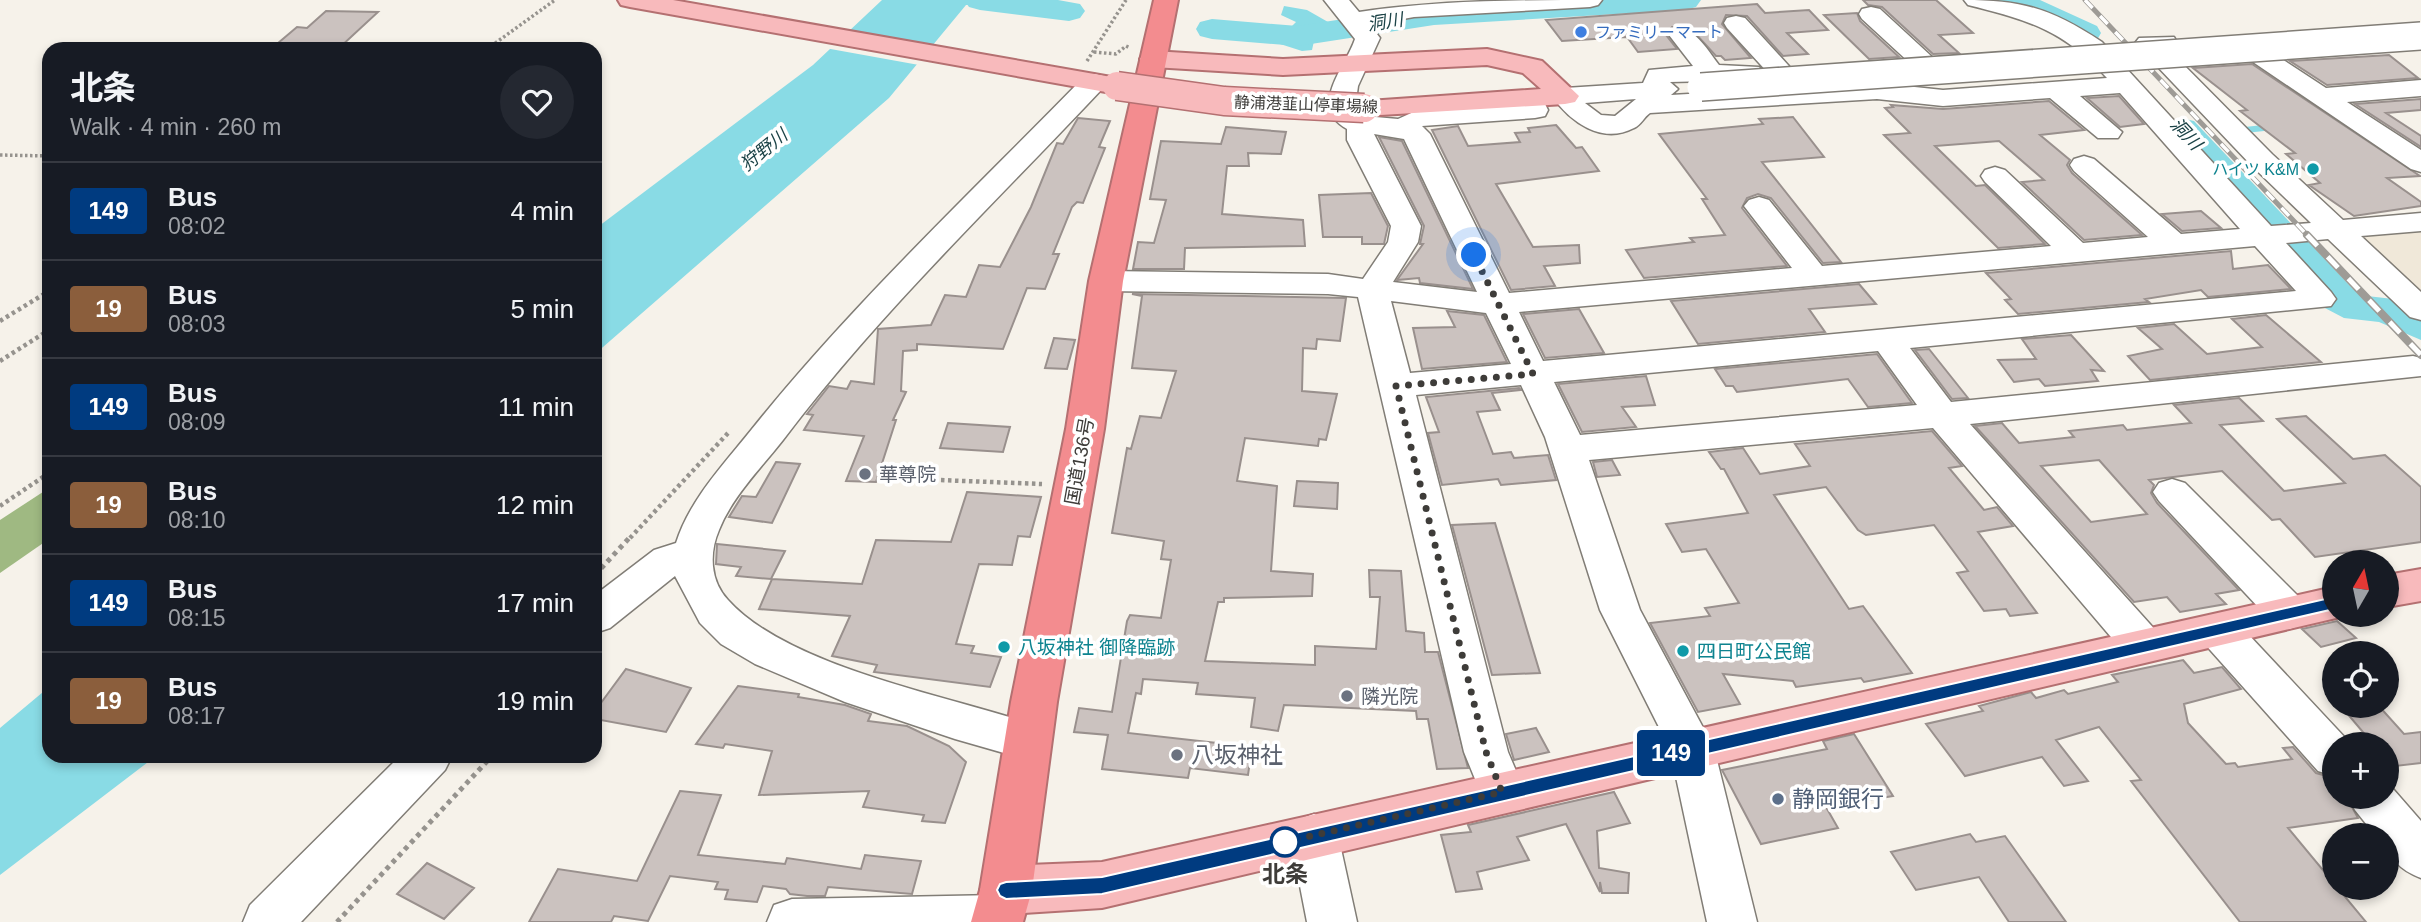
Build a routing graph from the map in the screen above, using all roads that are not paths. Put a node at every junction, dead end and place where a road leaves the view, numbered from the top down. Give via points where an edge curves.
1 (630, 0) edge
2 (1166, 0) edge
3 (1336, 0) edge
4 (1590, 0) edge
5 (1948, 0) edge
6 (1978, 13) edge
7 (1871, 14) dead end
8 (1736, 23) dead end
9 (2421, 24) edge
10 (1359, 25) junction
11 (1681, 35) dead end
12 (2421, 36) edge
13 (2421, 44) edge
14 (2093, 47) junction
15 (2259, 55) junction
16 (1142, 58) junction
17 (1921, 60) junction
18 (2166, 61) junction
19 (1356, 66) junction
20 (1779, 70) junction
21 (1091, 72) junction
22 (1707, 80) junction
23 (2126, 85) junction
24 (2421, 88) edge
25 (2056, 90) junction
26 (1565, 96) junction
27 (2320, 96) junction
28 (1535, 110) dead end
29 (1362, 116) junction
30 (1407, 127) junction
31 (2108, 132) dead end
32 (2421, 163) edge
33 (2084, 165) dead end
34 (1992, 184) dead end
35 (1759, 206) dead end
36 (2421, 222) edge
37 (2337, 230) junction
38 (2276, 236) junction
39 (2175, 245) junction
40 (2066, 254) junction
41 (1814, 276) junction
42 (1106, 281) junction
43 (1372, 289) junction
44 (1497, 304) junction
45 (2421, 310) edge
46 (1887, 340) junction
47 (2413, 367) dead end
48 (1533, 374) junction
49 (1396, 386) junction
50 (1942, 415) junction
51 (1567, 449) junction
52 (2172, 492) dead end
53 (693, 553) junction
54 (2421, 586) edge
55 (2399, 589) edge
56 (2322, 606) edge
57 (602, 611) edge
58 (2289, 613) junction
59 (2218, 630) junction
60 (2143, 645) junction
61 (1028, 741) junction
62 (2322, 744) edge
63 (1692, 748) junction
64 (422, 763) edge
65 (1502, 792) junction
66 (2382, 809) edge
67 (1314, 835) junction
68 (2421, 856) edge
69 (1001, 910) edge
70 (268, 922) edge
71 (792, 922) edge
72 (1332, 922) edge
73 (1732, 922) edge

1 - 21 main road, 静浦港韮山停車場線
2 - 16 highway, 国道136号
3 - 10 street
4 - 10 street via 1414,10
5 - 6 street
6 - 14 street via 2010,7 2049,21
7 - 17 street
8 - 20 street
9 - 18 street via 2148,43
10 - 19 street via 1366,45
11 - 22 street
12 - 22 street, bridge
13 - 15 street
14 - 17 street
14 - 23 street
15 - 18 street
15 - 27 street
16 - 19 main road, 静浦港韮山停車場線 via 1283,67
16 - 42 highway, 国道136号
17 - 20 street
18 - 37 street
19 - 26 main road, 静浦港韮山停車場線 via 1496,58 1532,67
19 - 29 street via 1346,82 1342,102 1347,115
20 - 22 street
21 - 29 main road, 静浦港韮山停車場線, bridge via 1237,103
21 - 53 street via 776,420 721,495
22 - 26 street
23 - 25 street
23 - 38 street
24 - 27 street
25 - 26 street via 1943,98 1891,90 1688,101 1645,105 1626,122 1612,125 1584,119
25 - 31 street
26 - 29 main road, 静浦港韮山停車場線
27 - 32 street
28 - 30 street via 1418,118
29 - 30 street
29 - 43 street via 1362,140 1407,234
30 - 44 street via 1416,134
33 - 39 lane
34 - 40 street
35 - 41 street
36 - 37 street
37 - 38 street
37 - 45 street
38 - 39 street
38 - 46 street via 2320,299
39 - 40 street
40 - 41 street
41 - 44 street
42 - 43 street via 1277,282
42 - 61 highway, 国道136号 via 1075,485
43 - 44 street
43 - 49 street
44 - 48 street
46 - 48 street
46 - 50 street
47 - 50 street
48 - 49 street
48 - 51 street
49 - 65 street via 1486,752
50 - 51 street
50 - 60 street
51 - 63 street via 1620,610
52 - 58 street
53 - 57 street via 667,560
53 - 61 street via 696,583 715,614 750,643 942,717
54 - 55 main road
56 - 58 main road
58 - 59 main road
59 - 60 main road
59 - 62 street
60 - 63 main road
61 - 69 highway, 国道136号
63 - 65 main road
63 - 73 street
64 - 70 street
65 - 67 main road
66 - 68 street
67 - 69 main road
67 - 72 street
69 - 71 street

